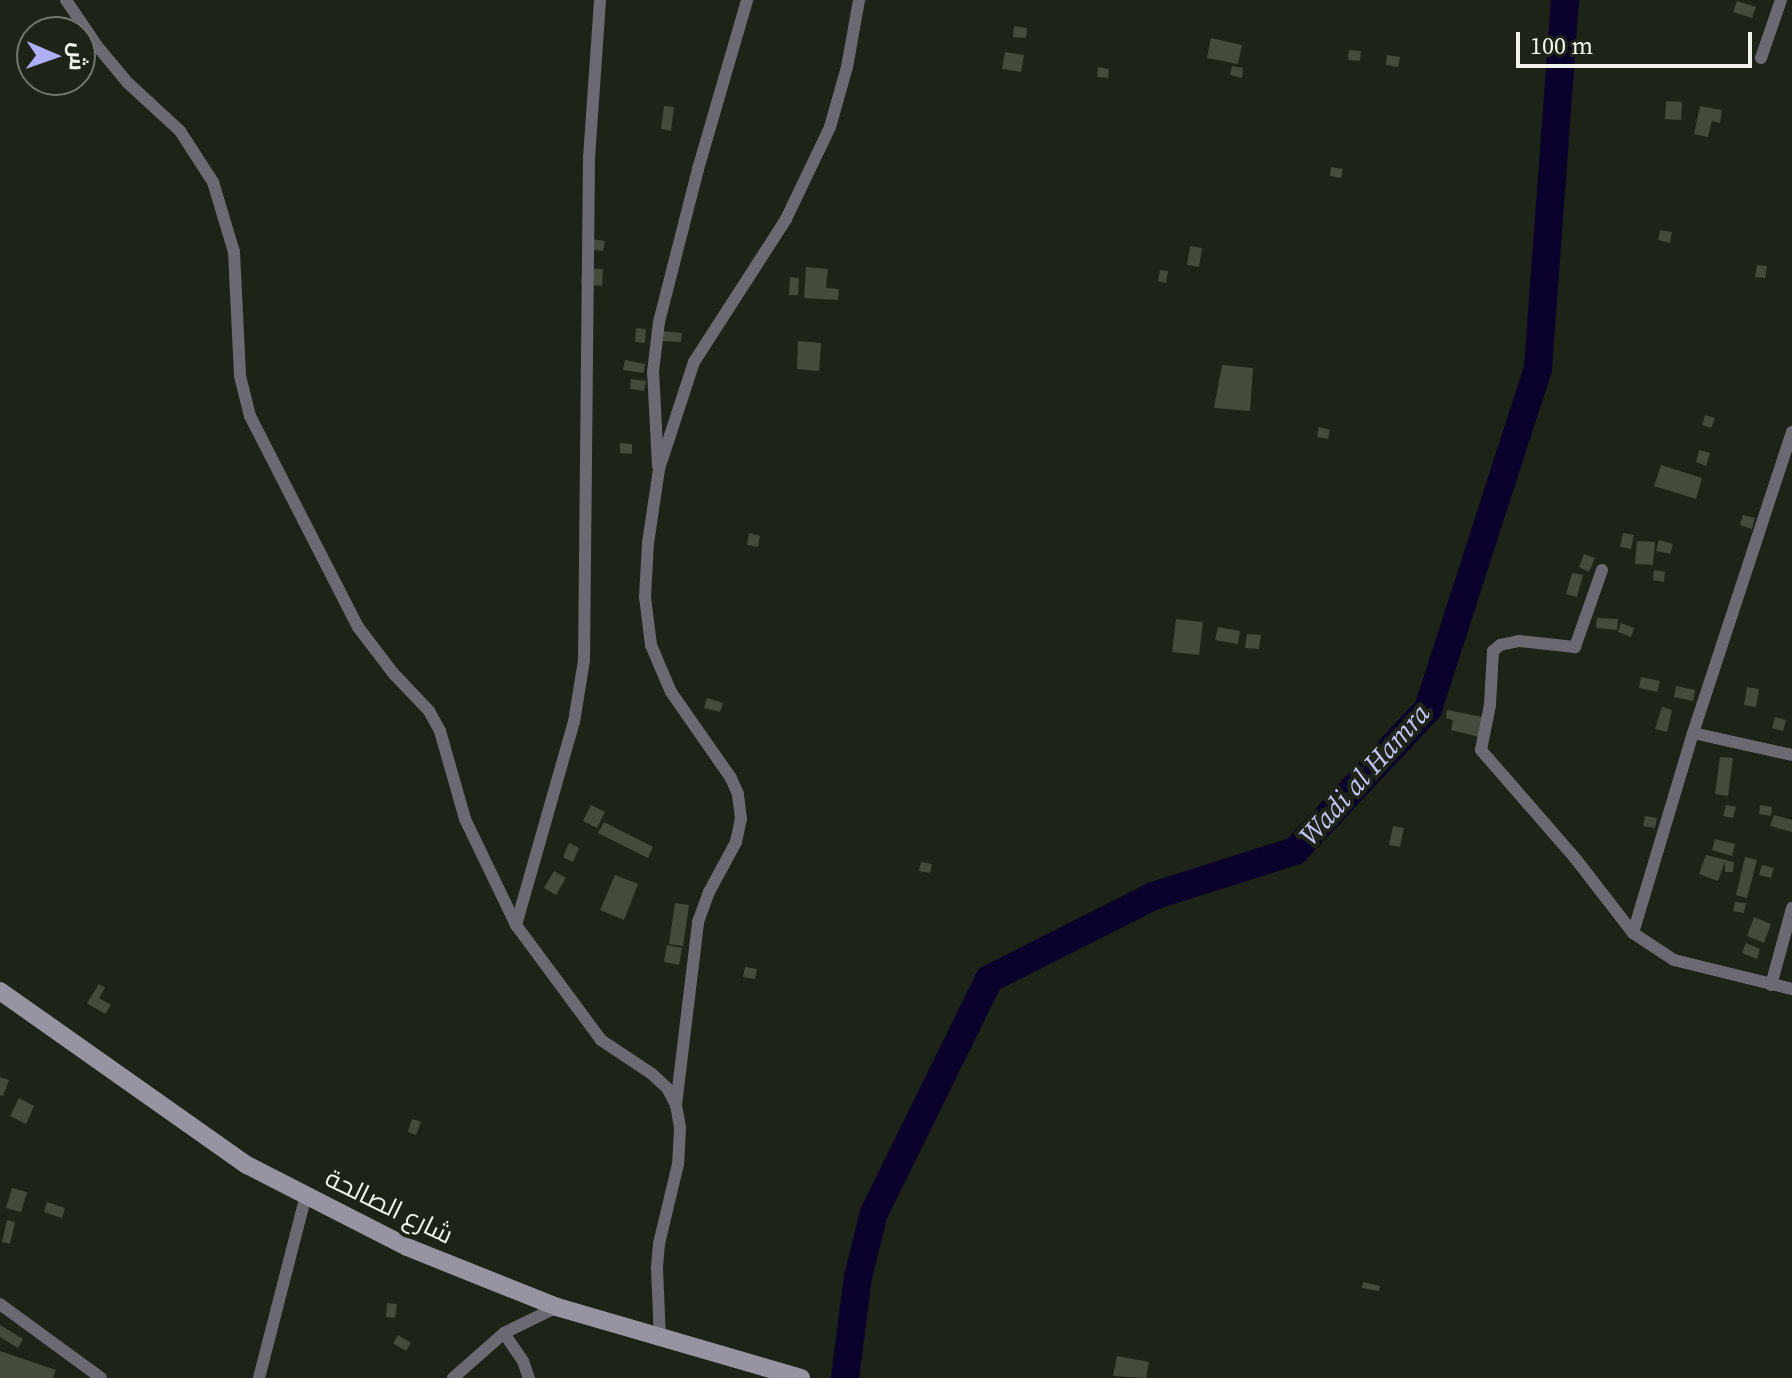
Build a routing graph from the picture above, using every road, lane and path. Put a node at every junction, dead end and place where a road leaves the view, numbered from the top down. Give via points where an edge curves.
1 (66, 0) edge
2 (600, 0) edge
3 (747, 0) edge
4 (859, 0) edge
5 (1781, 0) edge
6 (1761, 58) dead end
7 (1792, 432) edge
8 (659, 469) junction
9 (1602, 570) dead end
10 (1693, 733) junction
11 (1792, 755) edge
12 (1792, 908) edge
13 (516, 925) junction
14 (1633, 933) junction
15 (1771, 985) junction
16 (1792, 989) edge
17 (0, 991) edge
18 (676, 1105) junction
19 (306, 1195) junction
20 (0, 1304) edge
21 (557, 1307) junction
22 (504, 1333) junction
23 (660, 1339) junction
24 (97, 1377) edge
25 (259, 1378) edge
26 (453, 1378) edge
27 (529, 1378) edge
28 (801, 1378) edge

1 - 13 street via 128,83 180,131 213,182 234,252 240,376 250,416 358,627 440,731 465,819
2 - 13 street via 589,158 584,660 574,722
3 - 8 street via 659,322 653,372
4 - 8 street via 830,127 786,219 694,362
5 - 6 street
7 - 10 street
8 - 18 street via 646,584 651,645 671,692 731,778 741,819 736,842 698,922
9 - 14 street via 1575,647 1519,641 1493,651 1481,750
10 - 11 street
10 - 14 street
12 - 15 street
13 - 18 street via 601,1040 652,1074
14 - 15 street via 1674,960
15 - 16 street
17 - 19 main road, شارع الصالحة via 247,1165
18 - 23 street via 678,1164 657,1268
19 - 21 main road, شارع الصالحة via 407,1247
19 - 25 street
20 - 24 street
21 - 22 street
21 - 23 main road, شارع الصالحة
22 - 26 street
22 - 27 street
23 - 28 main road, شارع الصالحة

